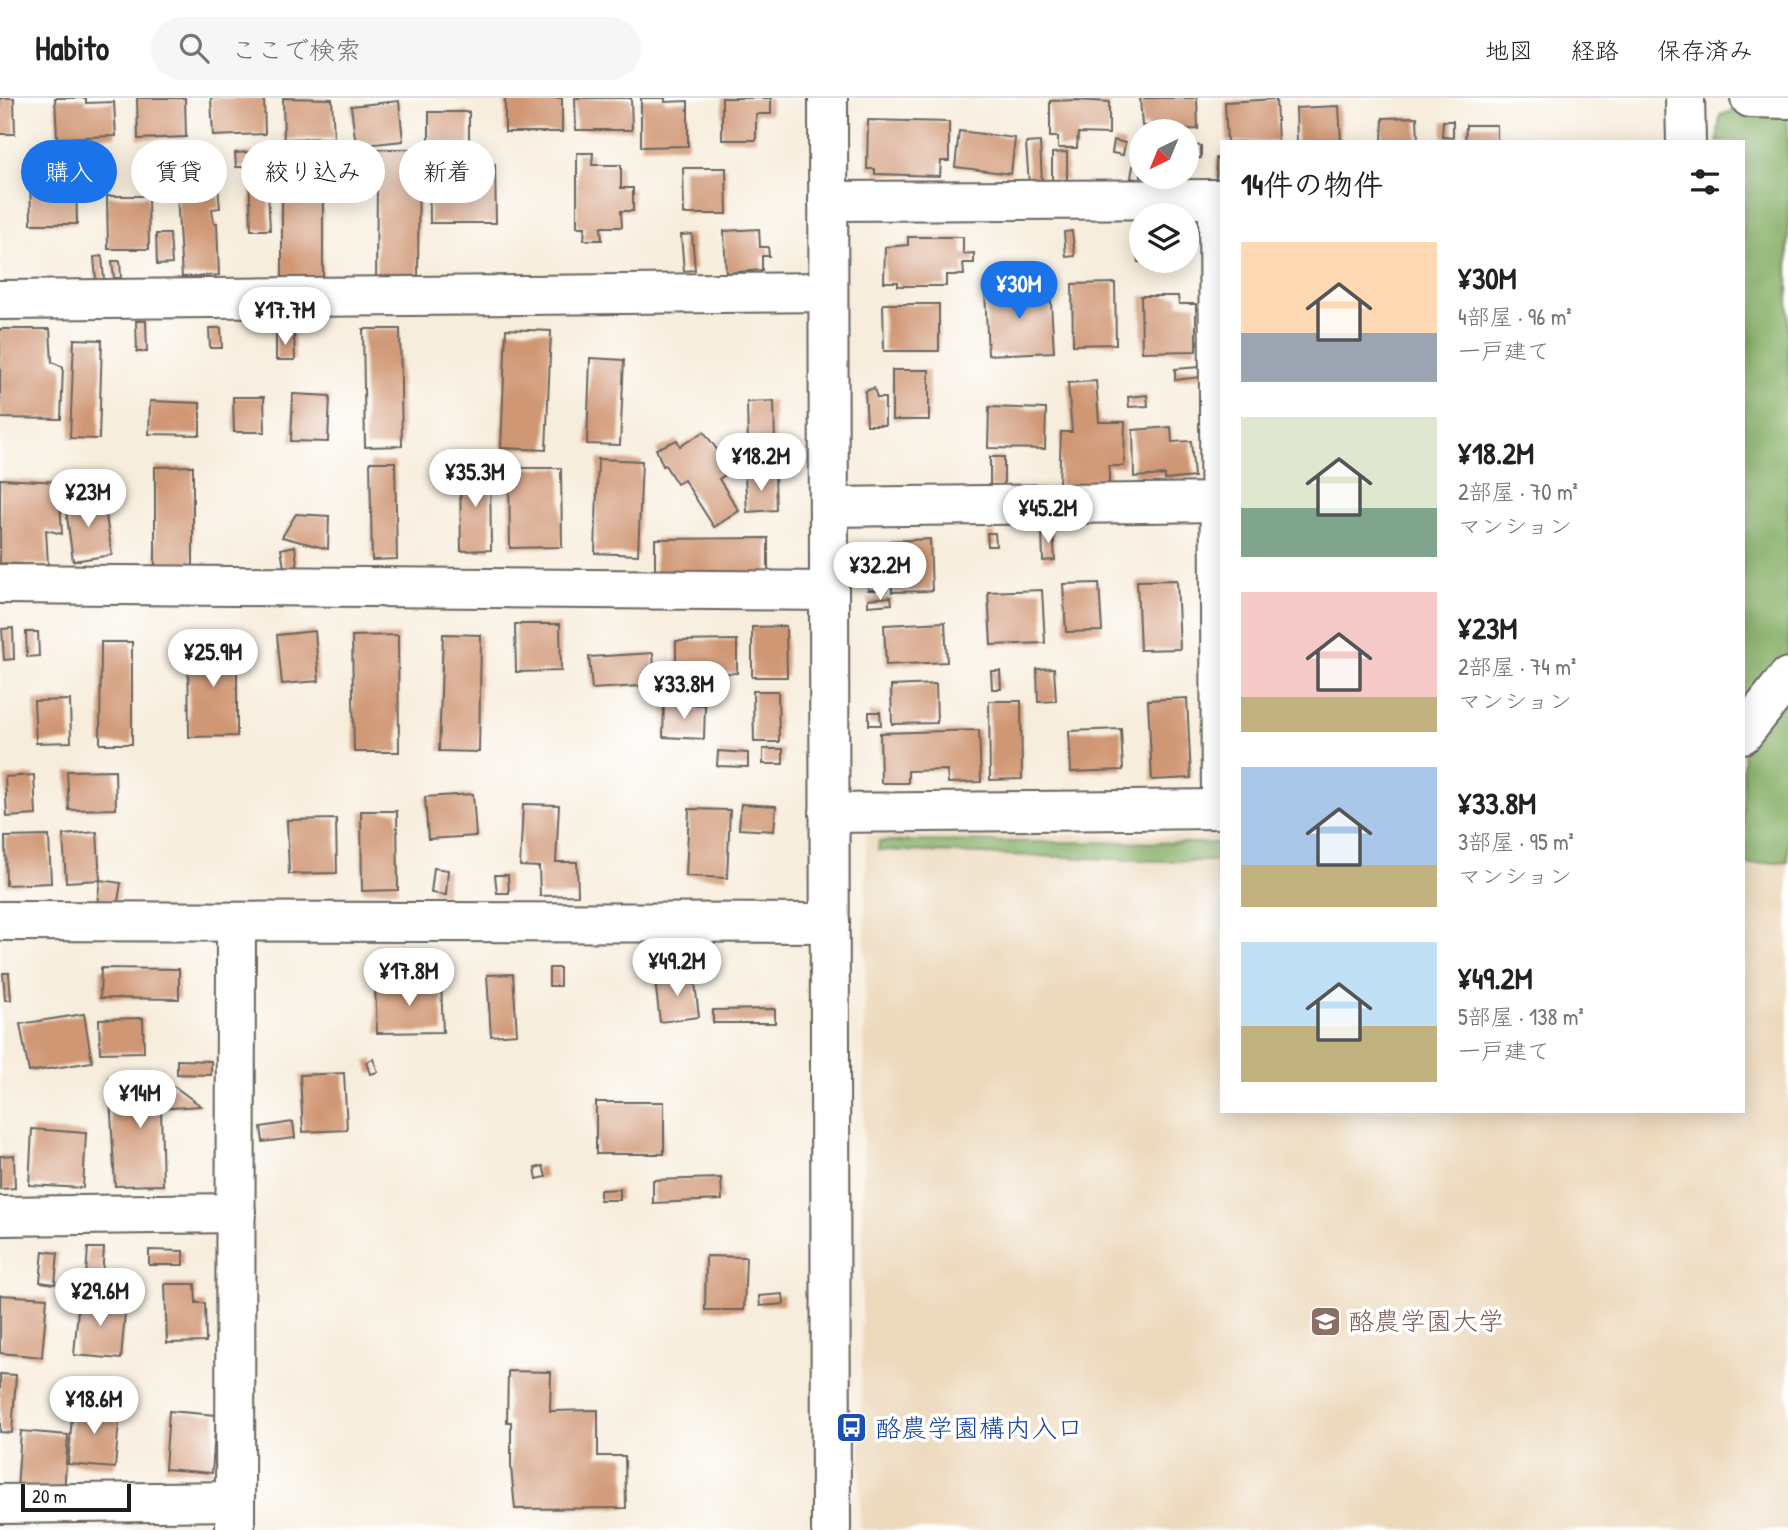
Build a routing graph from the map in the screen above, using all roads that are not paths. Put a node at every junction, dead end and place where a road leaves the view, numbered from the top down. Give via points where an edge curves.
1 (828, 98) edge
2 (1685, 98) edge
3 (1750, 98) edge
4 (1788, 99) edge
5 (1686, 140) edge
6 (1220, 199) edge
7 (828, 201) junction
8 (828, 292) junction
9 (0, 300) edge
10 (1220, 502) edge
11 (829, 507) junction
12 (0, 584) edge
13 (829, 591) junction
14 (1788, 677) edge
15 (1745, 731) edge
16 (1220, 809) edge
17 (829, 813) junction
18 (0, 921) edge
19 (236, 922) junction
20 (830, 923) junction
21 (236, 1213) junction
22 (0, 1216) edge
23 (0, 1504) edge
24 (235, 1516) edge
25 (831, 1530) edge

1 - 7 street
2 - 5 street
3 - 4 street
6 - 7 street
6 - 10 street
7 - 8 street
8 - 9 street
8 - 11 street
10 - 11 street
11 - 13 street
12 - 13 street
13 - 17 street
14 - 15 street
16 - 17 street
17 - 20 street
18 - 19 street
19 - 20 street
19 - 21 street
20 - 25 street
21 - 22 street
21 - 24 street
23 - 24 street

